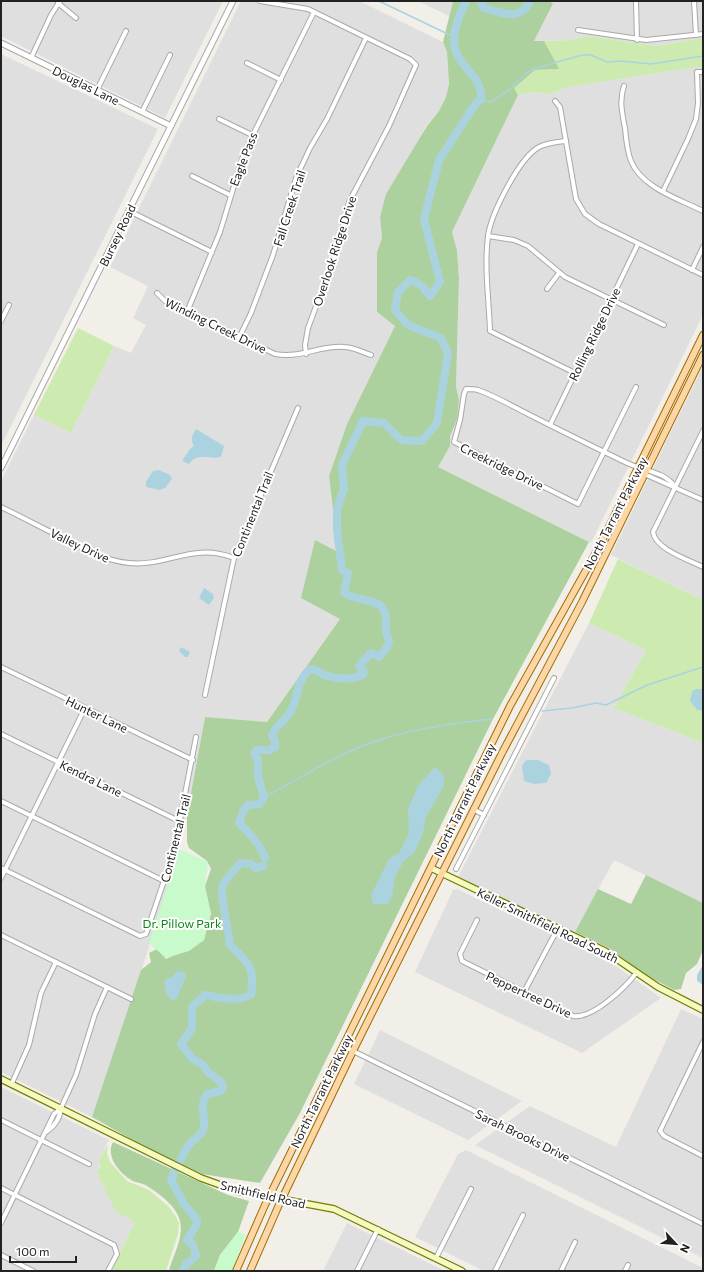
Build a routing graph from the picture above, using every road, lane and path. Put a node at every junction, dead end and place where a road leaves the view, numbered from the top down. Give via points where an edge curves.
1 (233, 1) edge
2 (260, 1) edge
3 (636, 1) edge
4 (694, 1) edge
5 (59, 2) edge
6 (314, 12) junction
7 (76, 18) dead end
8 (578, 30) dead end
9 (126, 31) dead end
10 (703, 34) edge
11 (696, 35) junction
12 (366, 38) junction
13 (637, 40) junction
14 (1, 44) edge
15 (170, 55) dead end
16 (31, 58) junction
17 (248, 63) dead end
18 (703, 72) edge
19 (281, 80) junction
20 (624, 86) dead end
21 (97, 90) junction
22 (555, 101) dead end
23 (142, 112) junction
24 (219, 119) dead end
25 (171, 126) junction
26 (252, 135) junction
27 (566, 141) junction
28 (192, 176) dead end
29 (663, 191) junction
30 (230, 195) junction
31 (129, 211) junction
32 (703, 211) edge
33 (488, 236) junction
34 (638, 244) junction
35 (703, 247) edge
36 (212, 252) junction
37 (692, 270) junction
38 (560, 273) junction
39 (703, 275) edge
40 (547, 289) dead end
41 (157, 292) dead end
42 (611, 299) junction
43 (9, 305) dead end
44 (187, 312) junction
45 (1, 321) edge
46 (664, 325) dead end
47 (703, 335) edge
48 (239, 338) junction
49 (306, 354) junction
50 (371, 355) dead end
51 (703, 355) edge
52 (575, 373) junction
53 (636, 387) dead end
54 (298, 408) dead end
55 (550, 425) junction
56 (702, 434) edge
57 (604, 451) junction
58 (1, 468) edge
59 (638, 468) junction
60 (646, 472) junction
61 (675, 487) junction
62 (703, 500) edge
63 (1, 506) edge
64 (234, 558) junction
65 (703, 567) edge
66 (1, 667) edge
67 (554, 678) dead end
68 (205, 695) dead end
69 (85, 708) junction
70 (1, 734) edge
71 (196, 737) dead end
72 (193, 760) junction
73 (58, 762) junction
74 (1, 802) edge
75 (473, 809) junction
76 (484, 815) junction
77 (32, 816) junction
78 (181, 822) junction
79 (431, 868) junction
80 (3, 869) edge
81 (456, 869) dead end
82 (442, 874) junction
83 (1, 878) edge
84 (164, 881) junction
85 (477, 920) dead end
86 (558, 928) junction
87 (1, 936) edge
88 (56, 962) junction
89 (383, 964) junction
90 (394, 970) junction
91 (637, 972) junction
92 (107, 987) junction
93 (524, 992) junction
94 (131, 999) dead end
95 (703, 1010) edge
96 (703, 1042) edge
97 (343, 1046) junction
98 (353, 1051) junction
99 (1, 1079) edge
100 (12, 1083) junction
101 (61, 1108) junction
102 (1, 1120) edge
103 (41, 1140) junction
104 (703, 1156) edge
105 (89, 1164) dead end
106 (1, 1188) edge
107 (471, 1189) dead end
108 (15, 1195) junction
109 (269, 1197) junction
110 (281, 1200) junction
111 (523, 1215) dead end
112 (1, 1222) edge
113 (703, 1224) edge
114 (378, 1229) junction
115 (575, 1242) dead end
116 (1, 1255) edge
117 (436, 1258) junction
118 (628, 1265) dead end
119 (33, 1271) edge
120 (108, 1271) edge
121 (236, 1271) edge
122 (250, 1271) edge
123 (357, 1271) edge
124 (462, 1271) edge
125 (495, 1271) edge
126 (561, 1271) edge
127 (625, 1271) edge

1 - 25 street, Bursey Road
2 - 6 street via 300,7
3 - 13 street
4 - 11 street
5 - 7 street
5 - 16 street
6 - 12 street
6 - 19 street, Eagle Pass
8 - 13 street
9 - 21 street
10 - 11 street
11 - 13 street
12 - 48 street, Fall Creek Trail via 296,178 274,255
12 - 49 street, Overlook Ridge Drive via 410,59 416,65 389,126 349,202 335,255 308,328
14 - 16 street, Douglas Lane
15 - 23 street
16 - 21 street, Douglas Lane
17 - 19 street
18 - 29 street via 697,72 696,119
19 - 26 street, Eagle Pass
20 - 29 street via 620,96 631,161 644,179
21 - 23 street, Douglas Lane
22 - 27 street via 560,107
23 - 25 street, Douglas Lane
24 - 26 street
25 - 31 street, Bursey Road
26 - 30 street, Eagle Pass
27 - 33 street via 539,147 522,161 493,220
27 - 34 street via 573,189 582,209 599,224
28 - 30 street
29 - 32 street
30 - 36 street, Eagle Pass
31 - 36 street
31 - 58 street, Bursey Road
33 - 38 street via 514,240 528,246
33 - 52 street via 490,331
34 - 37 street
34 - 42 street, Rolling Ridge Drive
35 - 37 street
36 - 44 street, Eagle Pass
37 - 39 street
38 - 40 street
38 - 42 street
41 - 44 street, Winding Creek Drive via 166,301
42 - 46 street
42 - 52 street, Rolling Ridge Drive
43 - 45 street
44 - 48 street, Winding Creek Drive
47 - 59 main road, North Tarrant Parkway
48 - 49 street, Winding Creek Drive via 275,354
49 - 50 street, Winding Creek Drive via 345,347
51 - 60 main road, North Tarrant Parkway
52 - 55 street, Rolling Ridge Drive
53 - 57 street
54 - 64 street, Continental Trail
55 - 57 street
55 - 57 street, Creekridge Drive via 478,390 466,389 454,442 578,504
56 - 61 street
57 - 59 street
59 - 60 street
59 - 79 main road, North Tarrant Parkway via 599,547 510,706
60 - 61 street via 668,480
60 - 75 main road, North Tarrant Parkway via 582,602
61 - 62 street
61 - 65 street via 653,532 654,539
63 - 64 street, Valley Drive via 94,554 115,561 129,564 148,563 199,552 217,553
64 - 68 street, Continental Trail
66 - 69 street, Hunter Lane
67 - 76 street
69 - 72 street, Hunter Lane
69 - 73 street
70 - 73 street, Kendra Lane
71 - 72 street, Continental Trail
72 - 78 street, Continental Trail
73 - 77 street
73 - 78 street, Kendra Lane
74 - 77 street
75 - 76 street
75 - 82 main road, North Tarrant Parkway
76 - 81 street
77 - 80 street
77 - 84 street
78 - 84 street, Continental Trail
79 - 82 main road, Keller Smithfield Road South
79 - 89 main road, North Tarrant Parkway
80 - 83 street
80 - 84 street, Continental Trail via 136,934 144,935 148,932
82 - 86 main road, Keller Smithfield Road South
82 - 90 main road, North Tarrant Parkway
85 - 93 street, Peppertree Drive via 460,956 463,962
86 - 91 main road, Keller Smithfield Road South via 605,951
86 - 93 street
87 - 88 street
88 - 92 street
88 - 100 street via 41,993 30,1041
89 - 90 main road
89 - 97 main road, North Tarrant Parkway
90 - 98 main road, North Tarrant Parkway
91 - 93 street, Peppertree Drive via 619,992 588,1014 581,1016 571,1015
91 - 95 main road, Keller Smithfield Road South via 658,987
92 - 94 street
92 - 101 street via 95,1014 79,1069
96 - 104 street via 660,1131 664,1136
97 - 98 street, Sarah Brooks Drive
97 - 109 main road, North Tarrant Parkway
98 - 110 main road, North Tarrant Parkway
98 - 113 street, Sarah Brooks Drive
99 - 100 main road, Smithfield Road
100 - 101 main road, Smithfield Road
101 - 103 street via 54,1114
101 - 109 main road, Smithfield Road via 220,1186
102 - 103 street
103 - 105 street
103 - 108 street
106 - 108 street
107 - 117 street
108 - 112 street
108 - 120 street via 110,1242 116,1248 117,1254
109 - 110 main road, Smithfield Road
109 - 121 main road, North Tarrant Parkway
110 - 114 main road, Smithfield Road via 334,1209
110 - 122 main road, North Tarrant Parkway
111 - 125 street
114 - 117 main road, Smithfield Road
114 - 123 street
115 - 126 street
116 - 119 street
117 - 124 main road, Smithfield Road
118 - 127 street

